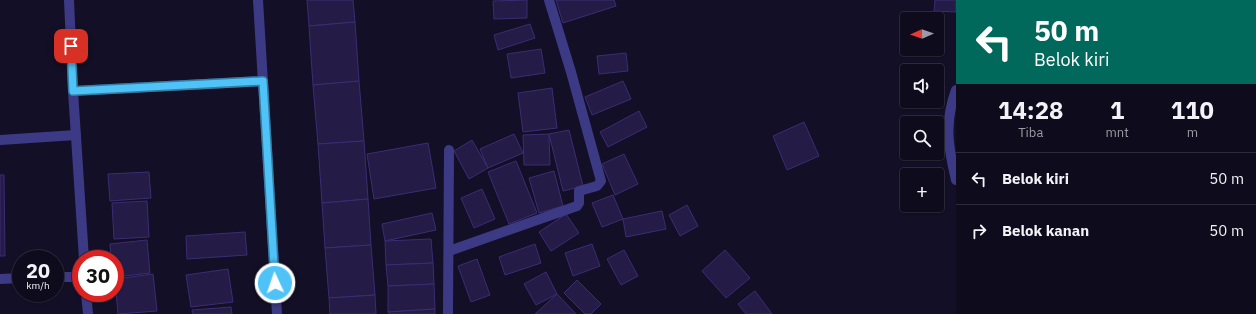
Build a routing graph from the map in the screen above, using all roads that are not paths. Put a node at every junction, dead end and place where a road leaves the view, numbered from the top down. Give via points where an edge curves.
1 (69, 0) edge
2 (258, 0) edge
3 (549, 0) edge
4 (263, 81) junction
5 (956, 90) edge
6 (73, 91) junction
7 (76, 135) junction
8 (0, 140) edge
9 (449, 150) dead end
10 (956, 180) edge
11 (83, 250) edge
12 (449, 251) junction
13 (12, 278) edge
14 (0, 279) edge
15 (87, 302) edge
16 (88, 314) edge
17 (276, 314) edge
18 (448, 314) edge

1 - 6 street
2 - 4 street
3 - 12 street via 601,181 597,186 579,191 577,206
4 - 6 street
4 - 17 street
5 - 10 street via 947,129
6 - 7 street
7 - 8 street
7 - 11 street
9 - 12 street
12 - 18 street
13 - 14 street
15 - 16 street

